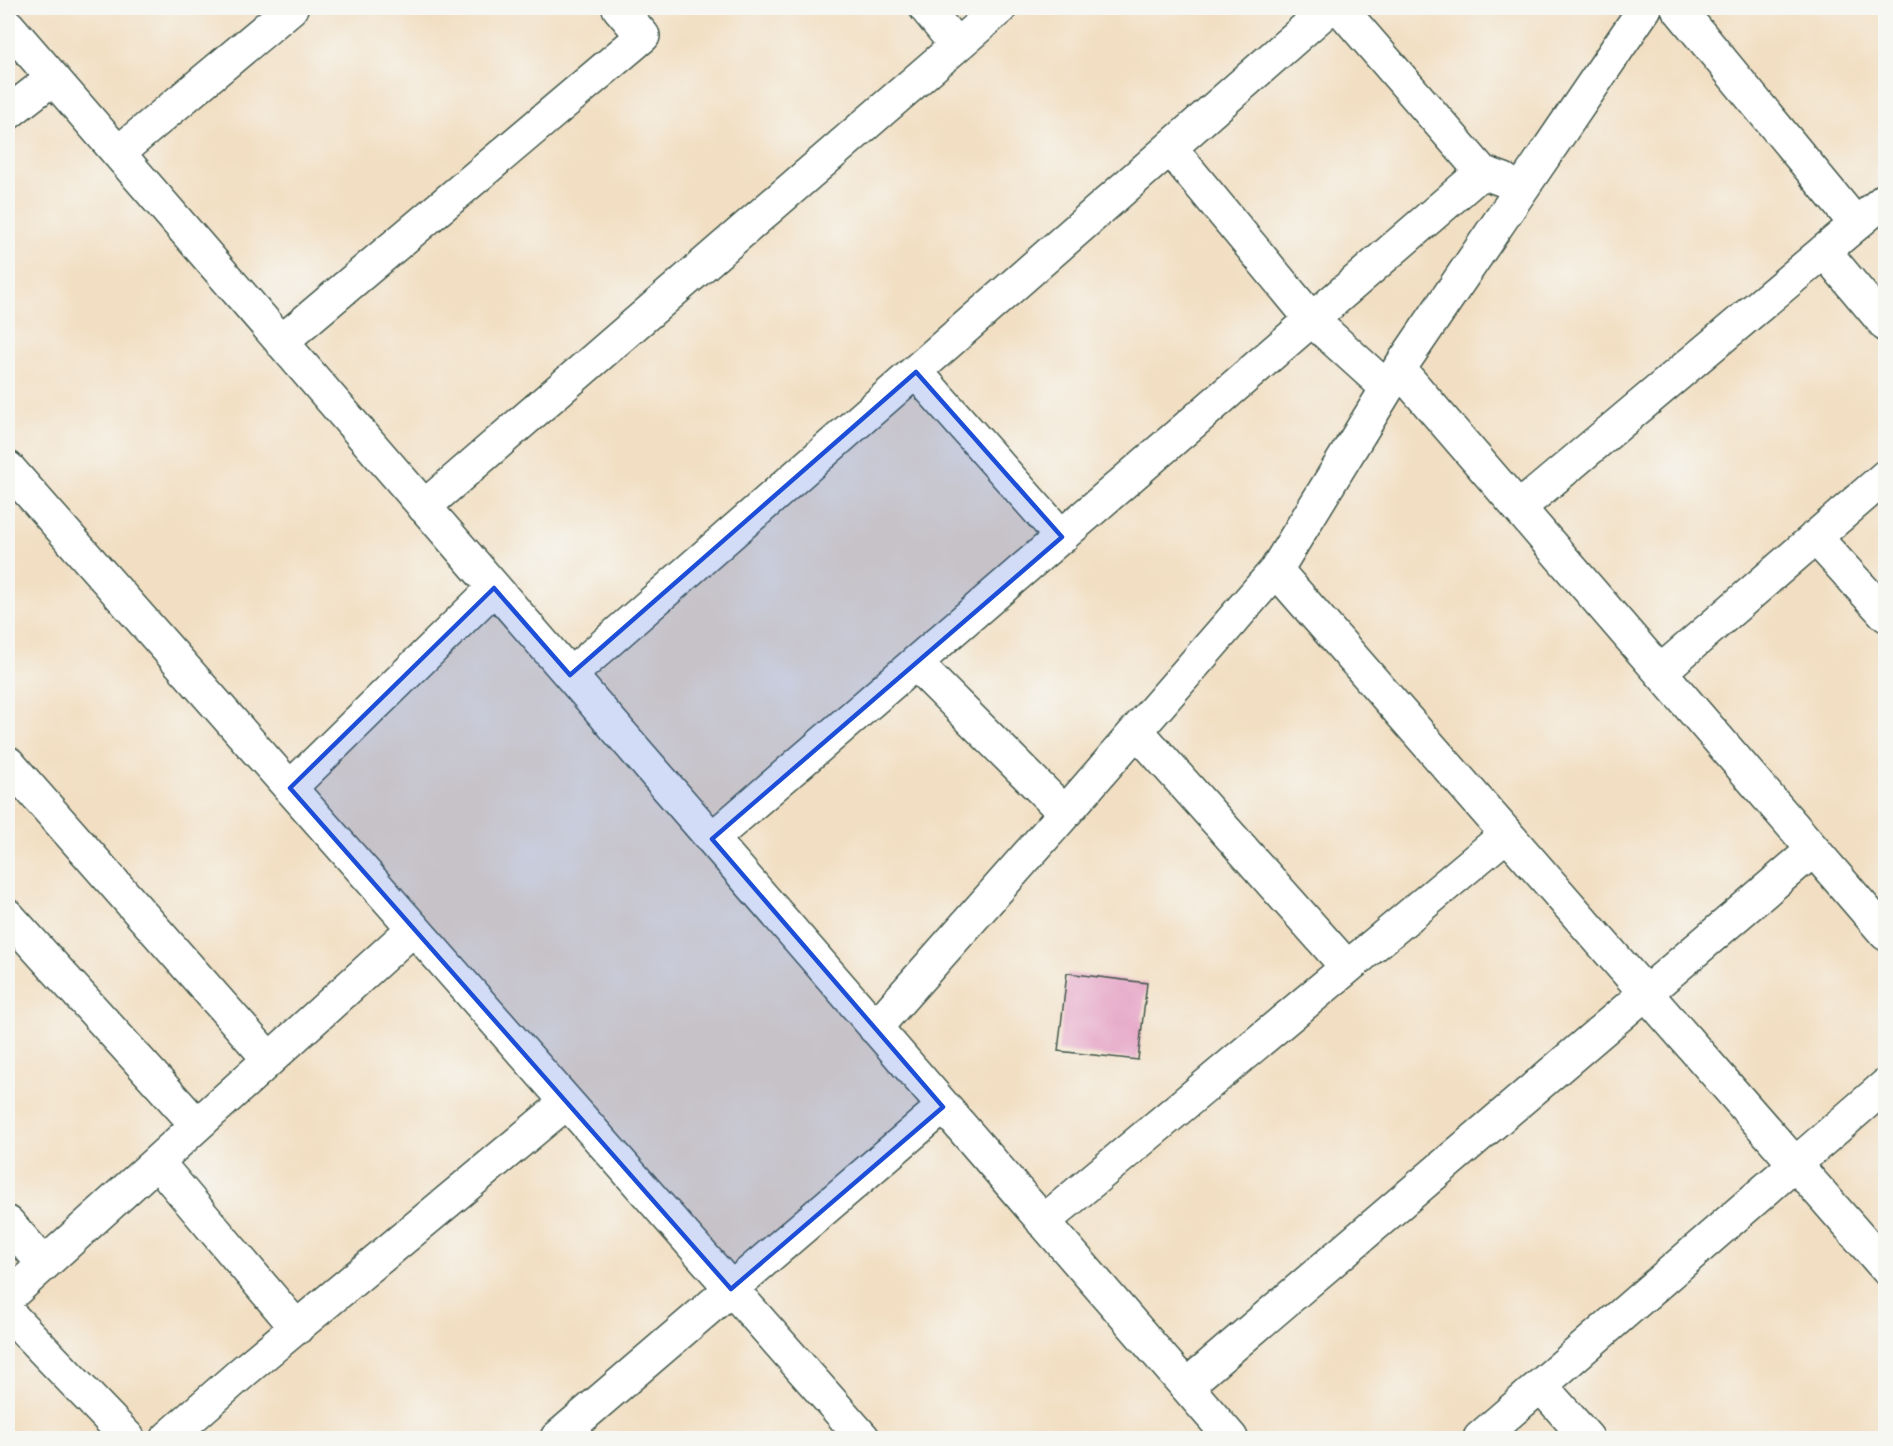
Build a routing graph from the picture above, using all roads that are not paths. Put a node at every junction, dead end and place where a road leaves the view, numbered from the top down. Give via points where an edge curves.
1 (291, 8) edge
2 (619, 8) edge
3 (926, 8) edge
4 (1000, 8) edge
5 (1329, 8) edge
6 (1340, 8) edge
7 (1678, 8) edge
8 (1639, 10) edge
9 (8, 26) edge
10 (956, 45) junction
11 (53, 78) junction
12 (8, 113) edge
13 (1170, 148) junction
14 (118, 153) junction
15 (1482, 172) junction
16 (1522, 187) junction
17 (1886, 199) edge
18 (1856, 224) junction
19 (1824, 251) junction
20 (1312, 320) junction
21 (1886, 325) edge
22 (281, 342) junction
23 (916, 372) junction
24 (1393, 378) junction
25 (8, 468) edge
26 (1886, 476) edge
27 (424, 507) junction
28 (1519, 508) junction
29 (1062, 537) junction
30 (1815, 537) junction
31 (1276, 570) junction
32 (494, 588) junction
33 (1886, 615) edge
34 (915, 663) junction
35 (1660, 672) junction
36 (570, 675) junction
37 (1137, 731) junction
38 (8, 763) edge
39 (290, 789) junction
40 (1065, 813) junction
41 (1507, 834) junction
42 (712, 839) junction
43 (1813, 850) junction
44 (8, 916) edge
45 (413, 929) junction
46 (1886, 934) edge
47 (1347, 967) junction
48 (1646, 993) junction
49 (875, 1028) junction
50 (269, 1059) junction
51 (1886, 1085) edge
52 (567, 1102) junction
53 (944, 1107) junction
54 (197, 1125) junction
55 (157, 1162) junction
56 (1795, 1164) junction
57 (1043, 1222) junction
58 (8, 1223) edge
59 (44, 1264) junction
60 (1886, 1268) edge
61 (731, 1289) junction
62 (8, 1297) edge
63 (8, 1313) edge
64 (297, 1328) junction
65 (1186, 1386) junction
66 (1541, 1386) junction
67 (570, 1434) edge
68 (128, 1438) edge
69 (168, 1438) edge
70 (863, 1438) edge
71 (1231, 1438) edge
72 (1480, 1438) edge
73 (1587, 1438) edge

1 - 14 street
2 - 22 street via 643,36
3 - 10 street
4 - 10 street
5 - 13 street
6 - 15 street
7 - 18 street
8 - 16 street
9 - 11 street
10 - 27 street
11 - 12 street
11 - 14 street
13 - 20 street
13 - 23 street
14 - 22 street
15 - 16 street
15 - 20 street
16 - 24 street
17 - 18 street
18 - 19 street
19 - 21 street
19 - 28 street
20 - 24 street
20 - 29 street
22 - 27 street
23 - 29 street
23 - 36 street
24 - 28 street
24 - 31 street
25 - 39 street
26 - 30 street
27 - 32 street
28 - 35 street
29 - 34 street
30 - 33 street
30 - 35 street
31 - 37 street
31 - 41 street
32 - 36 street
32 - 39 street
34 - 40 street
34 - 42 street
35 - 43 street
36 - 42 street
37 - 40 street
37 - 47 street
38 - 50 street
39 - 45 street
40 - 49 street
41 - 47 street
41 - 48 street
42 - 49 street
43 - 46 street
43 - 48 street
44 - 54 street
45 - 50 street
45 - 52 street
47 - 57 street
48 - 56 street
48 - 65 street
49 - 53 street
50 - 54 street
51 - 56 street
52 - 61 street
52 - 64 street
53 - 57 street
53 - 61 street
54 - 55 street
55 - 59 street
55 - 64 street
56 - 60 street
56 - 66 street
57 - 65 street
58 - 59 street
59 - 62 street
61 - 67 street
61 - 70 street
63 - 68 street
64 - 69 street
65 - 71 street
66 - 72 street
66 - 73 street

